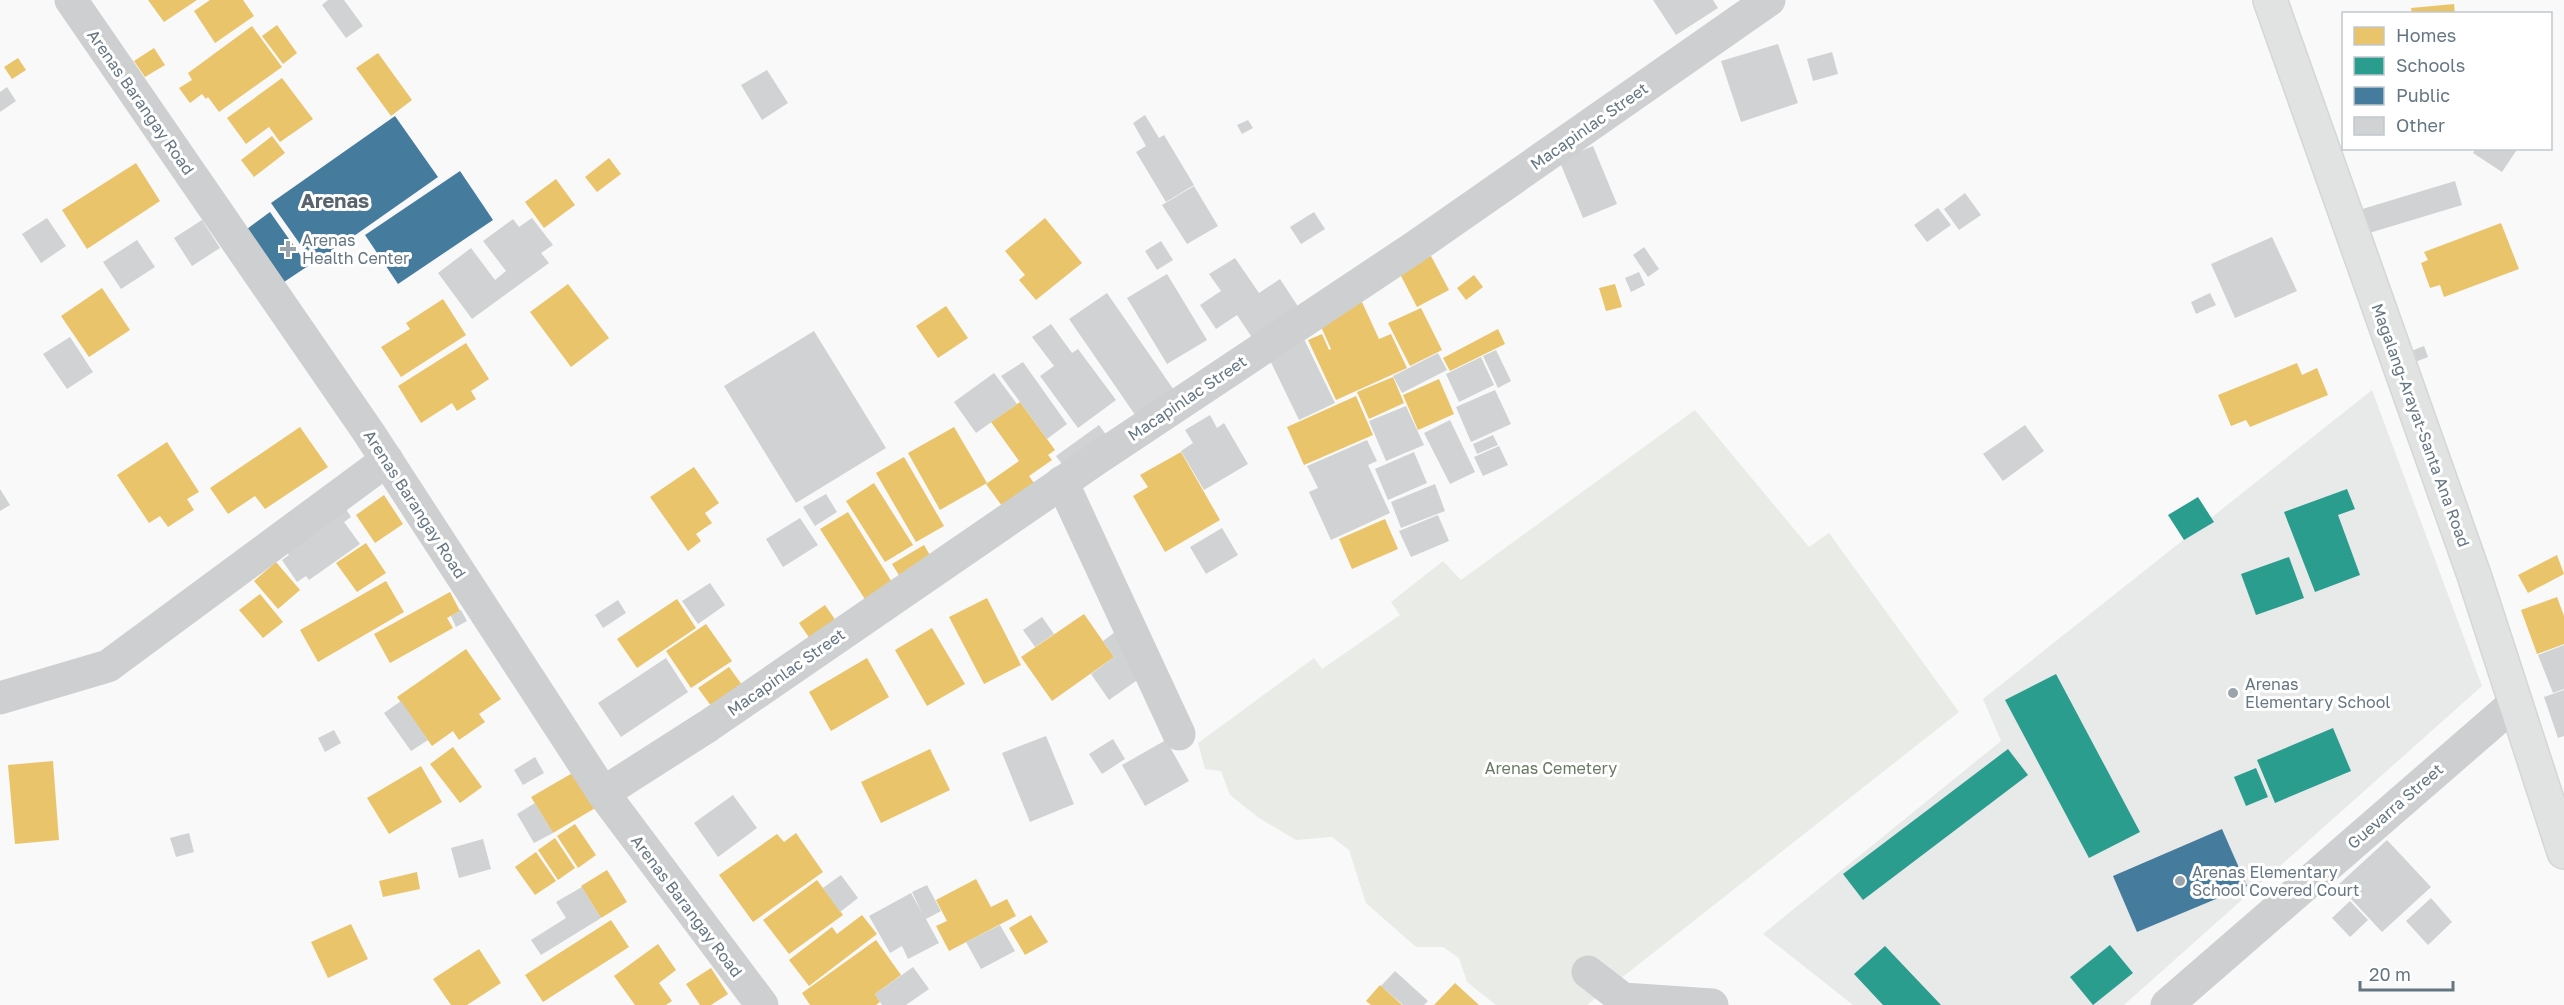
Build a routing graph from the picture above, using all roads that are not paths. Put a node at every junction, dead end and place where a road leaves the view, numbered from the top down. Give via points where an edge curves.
1 (71, 0) edge
2 (1769, 0) edge
3 (2270, 0) edge
4 (387, 460) junction
5 (1062, 482) junction
6 (0, 698) edge
7 (2516, 703) junction
8 (1179, 734) dead end
9 (603, 793) junction
10 (2564, 852) edge
11 (1588, 972) dead end
12 (762, 1005) edge
13 (1712, 1005) edge
14 (2167, 1005) edge

1 - 4 street, Arenas Barangay Road
2 - 5 street, Macapinlac Street via 1415,247
3 - 7 main road, Magalang-Arayat-Santa Ana Road
4 - 6 street via 108,666
4 - 9 street, Arenas Barangay Road
5 - 8 street
5 - 9 street, Macapinlac Street via 708,726
7 - 10 main road, Magalang-Arayat-Santa Ana Road
7 - 14 street, Guevarra Street
9 - 12 street, Arenas Barangay Road
11 - 13 street via 1623,999

